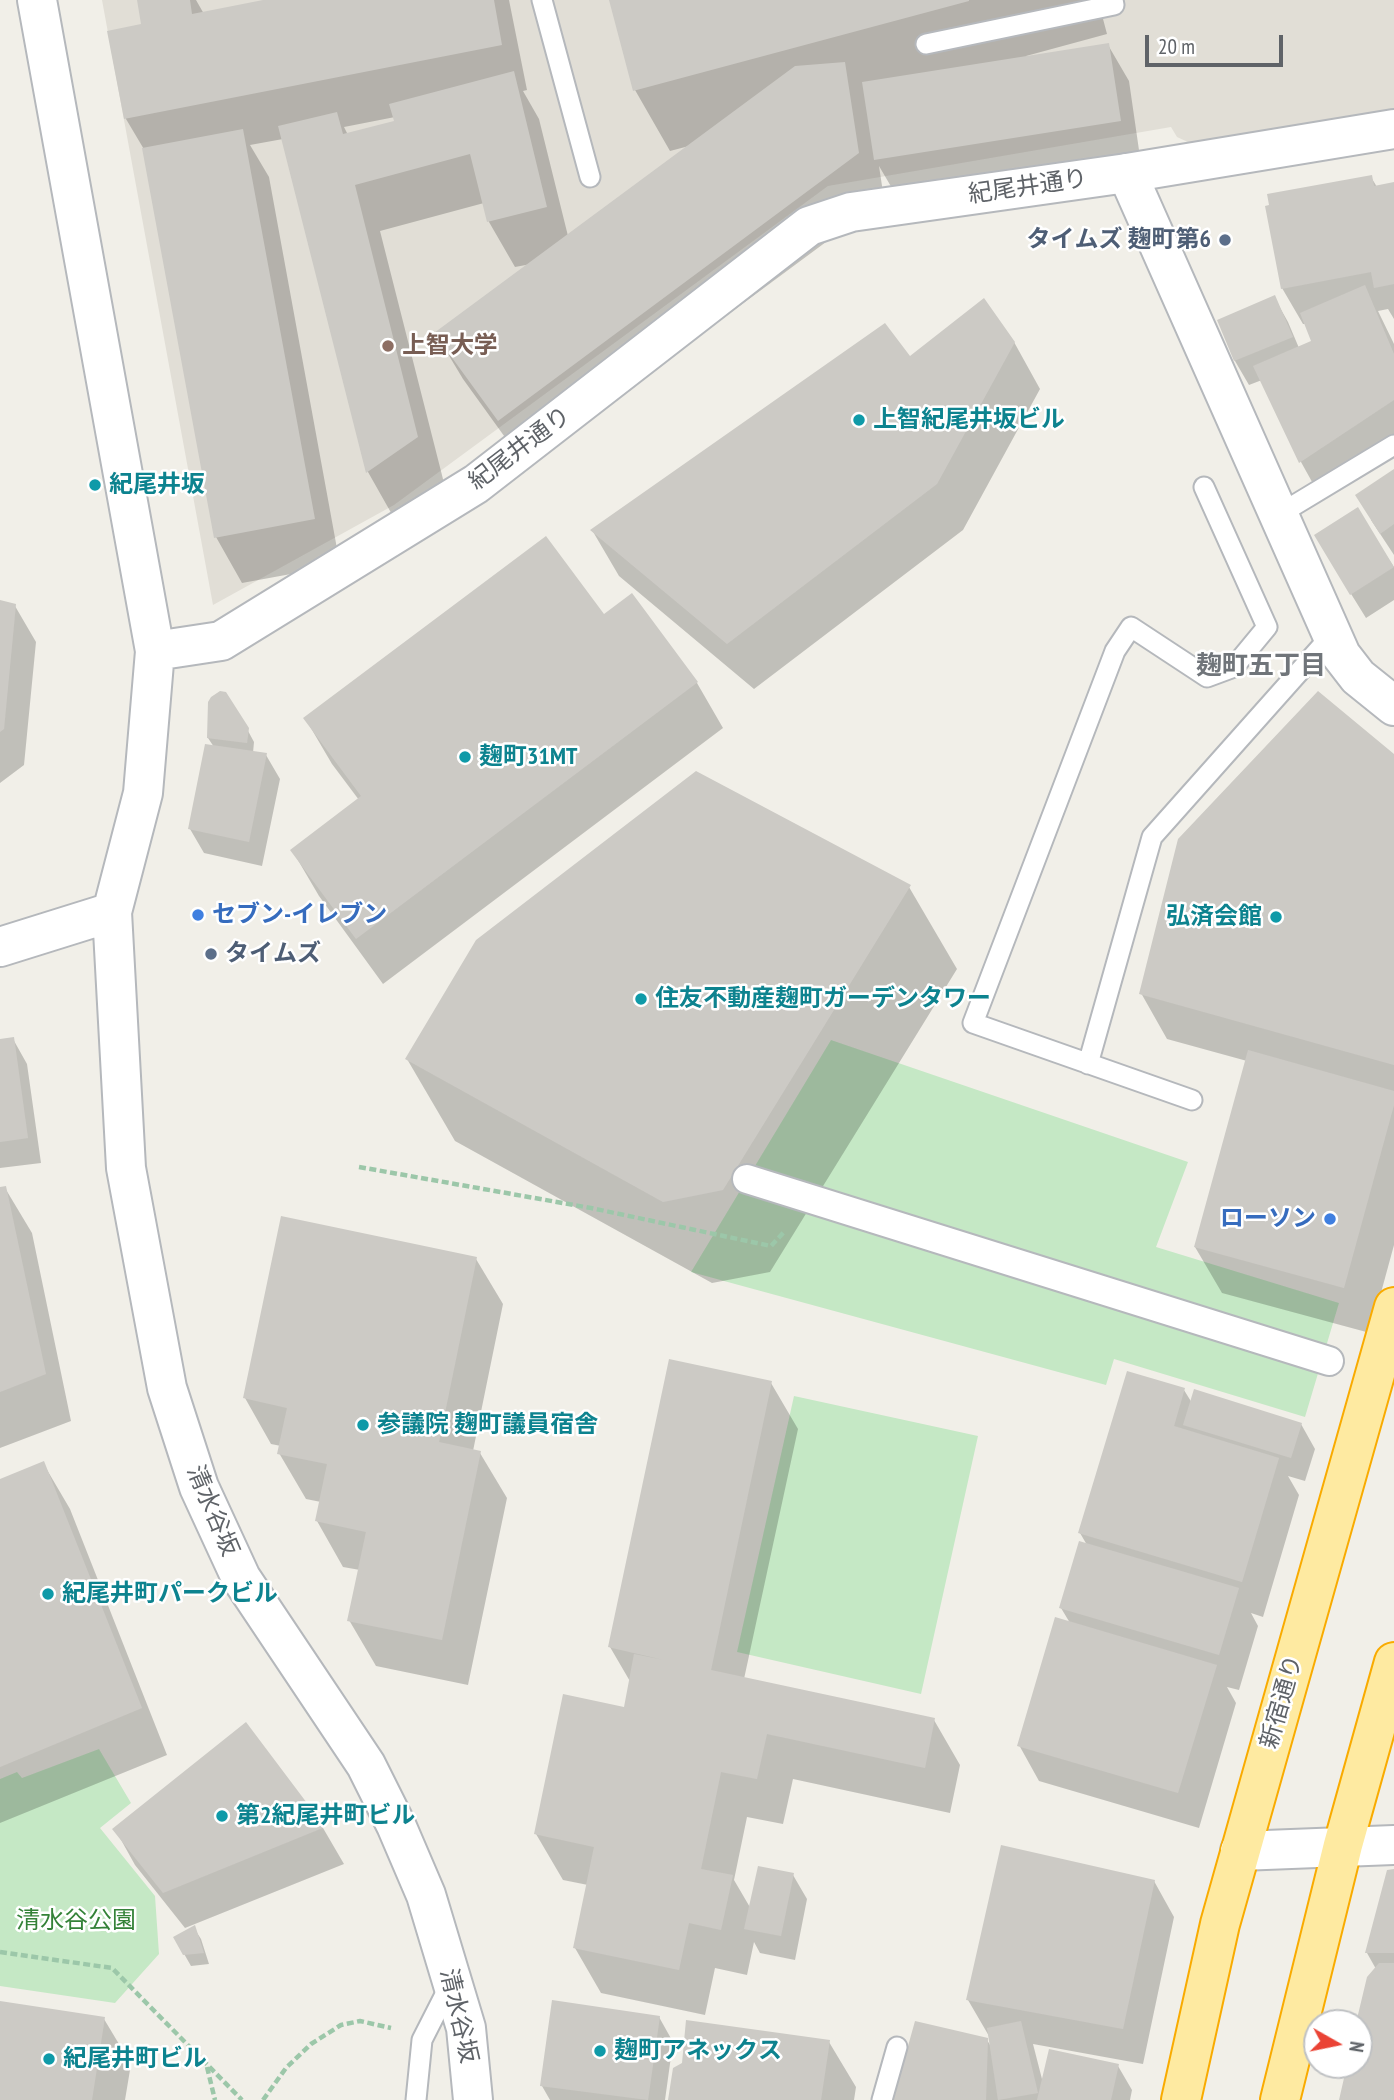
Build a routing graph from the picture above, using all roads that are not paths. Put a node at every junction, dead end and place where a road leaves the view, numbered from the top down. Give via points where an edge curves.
1 (37, 0) edge
2 (542, 0) edge
3 (1113, 0) edge
4 (926, 44) dead end
5 (1394, 129) edge
6 (1127, 173) junction
7 (590, 177) dead end
8 (1394, 445) edge
9 (1204, 487) dead end
10 (1278, 515) junction
11 (1331, 636) junction
12 (155, 652) junction
13 (1394, 706) edge
14 (112, 912) junction
15 (0, 947) edge
16 (1088, 1063) junction
17 (1192, 1100) dead end
18 (747, 1180) dead end
19 (1394, 1307) edge
20 (1329, 1361) dead end
21 (1394, 1662) edge
22 (1343, 1845) junction
23 (1394, 1845) edge
24 (1240, 1851) junction
25 (452, 1981) junction
26 (897, 2047) dead end
27 (416, 2100) edge
28 (473, 2100) edge
29 (882, 2100) edge
30 (1181, 2100) edge
31 (1280, 2100) edge

1 - 12 street
2 - 7 lane
3 - 4 lane via 1114,5
5 - 6 street, 紀尾井通り
6 - 10 street
6 - 12 street, 紀尾井通り via 851,212 809,226 476,484 220,641
8 - 10 lane
9 - 16 lane via 1267,627 1234,667 1207,677 1131,627 1115,651 973,1023
10 - 11 street
11 - 13 street via 1358,677
11 - 16 lane via 1152,837
12 - 14 street via 143,793
14 - 15 street
14 - 25 street, 清水谷坂 via 126,1168 167,1388 199,1487 241,1578 366,1765 396,1825 426,1895
16 - 17 lane
18 - 20 street
19 - 24 highway, 新宿通り
21 - 22 highway
22 - 23 street
22 - 24 street
22 - 31 highway
24 - 30 highway, 新宿通り
25 - 27 lane via 422,2040
25 - 28 street, 清水谷坂 via 466,2028
26 - 29 lane

